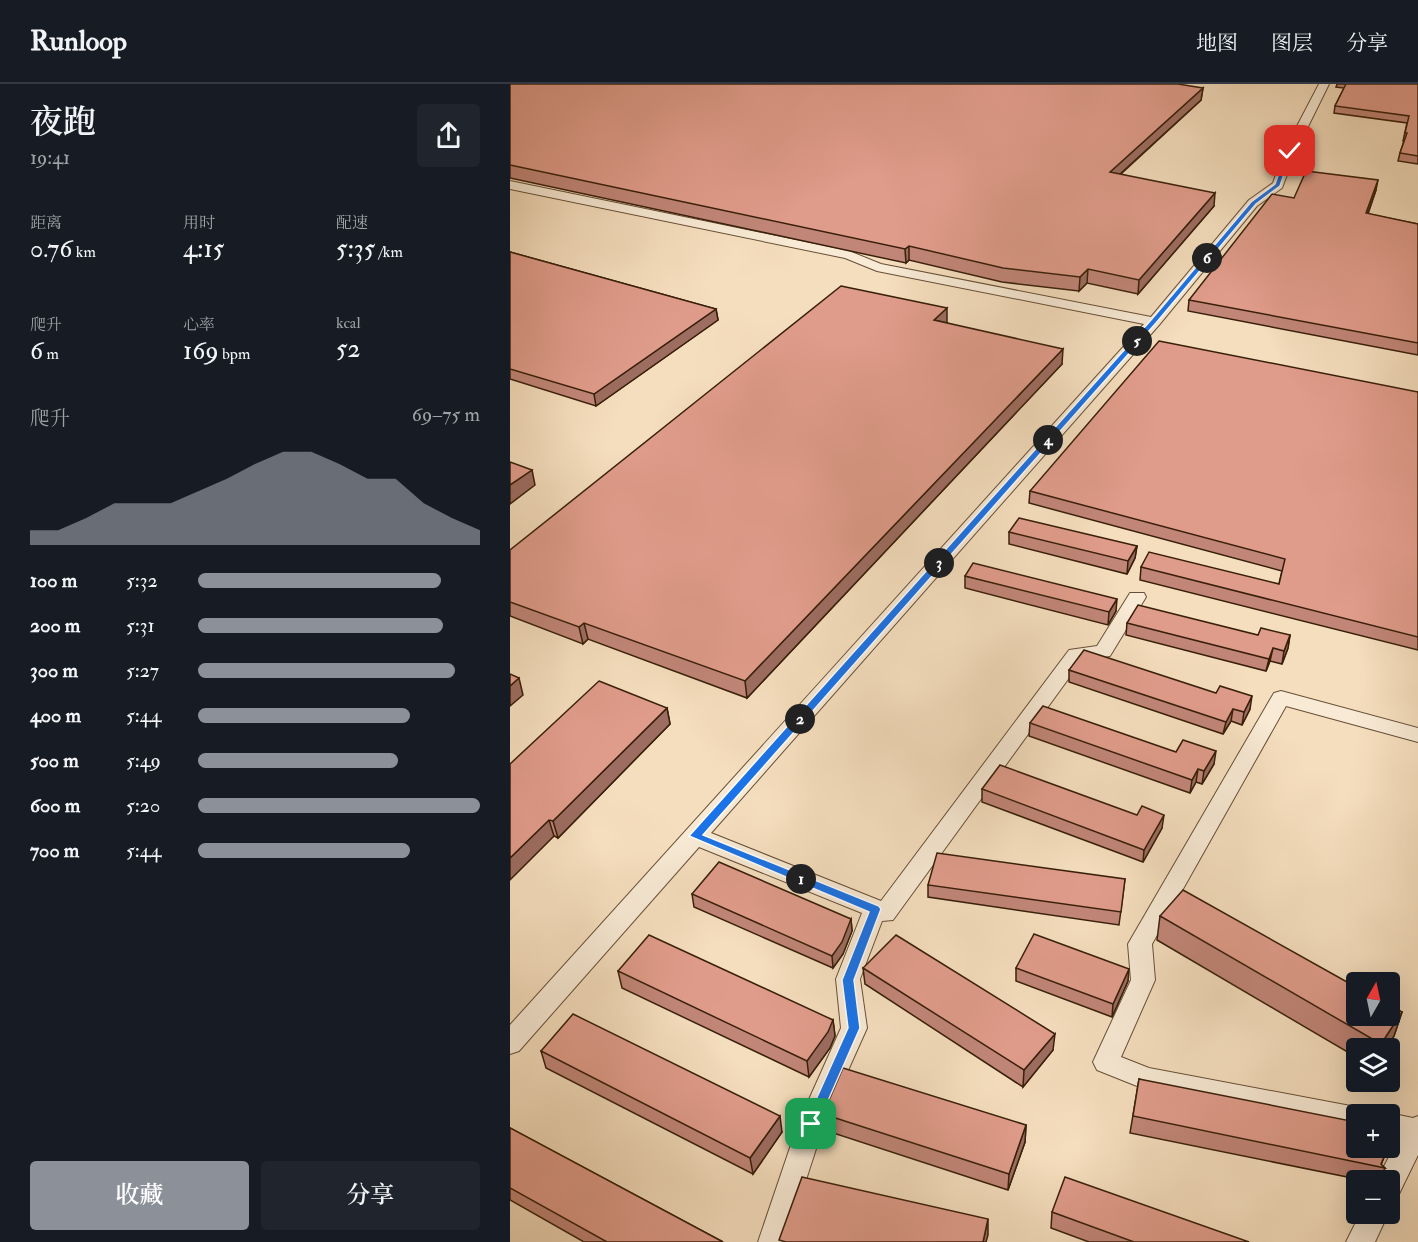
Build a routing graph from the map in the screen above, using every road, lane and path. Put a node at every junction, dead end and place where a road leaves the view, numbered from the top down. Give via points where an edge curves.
1 (1324, 84) edge
2 (510, 185) edge
3 (1154, 322) junction
4 (1137, 597) dead end
5 (1418, 735) edge
6 (695, 836) junction
7 (875, 909) junction
8 (510, 1044) edge
9 (1346, 1117) edge
10 (1400, 1127) edge
11 (1417, 1129) edge
12 (1396, 1170) edge
13 (1369, 1224) edge
14 (772, 1242) edge
15 (1360, 1242) edge

1 - 3 street via 1278,184 1253,203
2 - 3 street via 849,255 877,267
3 - 6 street
4 - 7 street via 1103,652 1076,654 885,913
5 - 9 street via 1281,698 1140,944 1143,980 1106,1062 1148,1079
6 - 7 street
6 - 8 street
7 - 14 street via 848,980 854,1028 811,1124
10 - 11 street
11 - 12 street
13 - 15 street

